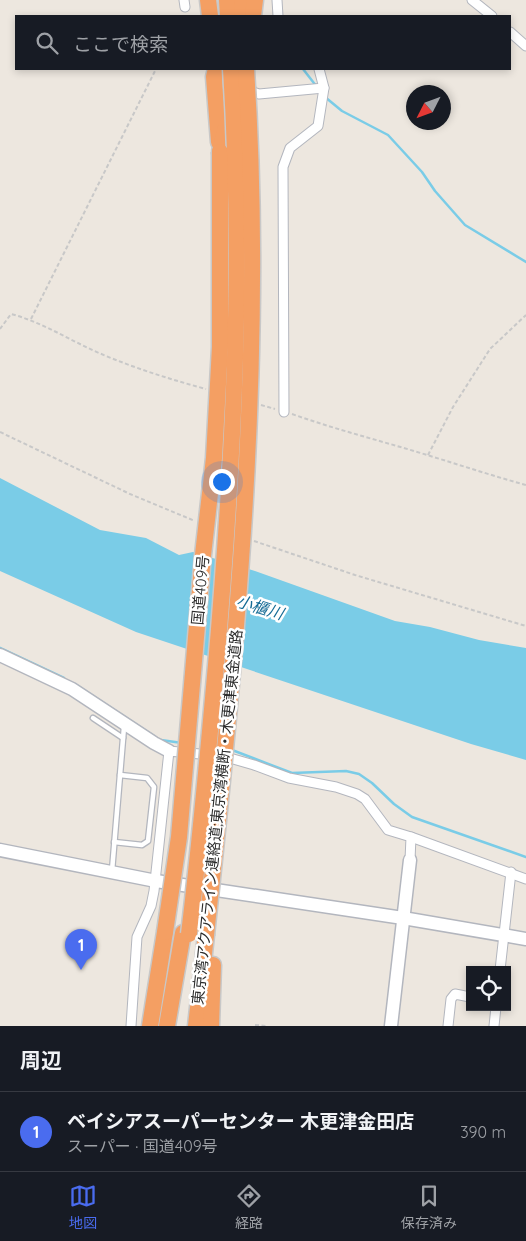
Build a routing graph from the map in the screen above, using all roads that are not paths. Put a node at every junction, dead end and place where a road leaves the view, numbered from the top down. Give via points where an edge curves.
1 (208, 0) edge
2 (227, 0) edge
3 (242, 0) edge
4 (254, 0) edge
5 (259, 0) edge
6 (277, 0) edge
7 (472, 0) edge
8 (210, 15) edge
9 (228, 15) edge
10 (243, 15) edge
11 (253, 15) edge
12 (262, 15) edge
13 (278, 15) edge
14 (491, 15) edge
15 (511, 33) edge
16 (526, 46) edge
17 (231, 70) edge
18 (319, 70) edge
19 (215, 72) edge
20 (249, 73) edge
21 (324, 88) junction
22 (220, 152) junction
23 (284, 412) road end
24 (0, 655) edge
25 (93, 718) dead end
26 (125, 723) junction
27 (123, 738) junction
28 (169, 751) junction
29 (120, 775) junction
30 (411, 837) junction
31 (114, 842) junction
32 (0, 850) edge
33 (207, 852) junction
34 (410, 860) joint
35 (111, 872) junction
36 (511, 872) junction
37 (526, 879) edge
38 (156, 881) junction
39 (403, 918) junction
40 (186, 933) junction
41 (503, 934) junction
42 (210, 936) junction
43 (526, 939) edge
44 (500, 966) edge
45 (466, 996) edge
46 (496, 1011) edge
47 (131, 1026) edge
48 (150, 1026) edge
49 (167, 1026) edge
50 (178, 1026) edge
51 (196, 1026) edge
52 (212, 1026) edge
53 (392, 1026) edge
54 (448, 1026) edge
55 (494, 1026) edge

1 - 8 highway
2 - 9 highway
3 - 10 highway
4 - 11 highway
5 - 12 highway
6 - 13 street
7 - 14 street
15 - 16 street
17 - 33 highway, 東京湾アクアライン連絡道;東京湾横断・木更津東金道路, bridge via 237,231 236,345 232,459
18 - 21 street
19 - 22 highway, 国道409号
20 - 21 street via 253,92 259,94
20 - 22 highway, 国道409号 via 225,130
20 - 33 highway, 東京湾アクアライン連絡道;東京湾横断・木更津東金道路, bridge via 252,231 250,390 241,560
21 - 23 street via 318,126 290,148 283,167
22 - 48 highway, 国道409号, bridge via 220,347 214,458 179,838
24 - 26 street via 72,689
25 - 27 lane
26 - 27 lane
26 - 28 street
27 - 29 lane
28 - 30 street via 228,757 289,778 358,794 388,830
28 - 38 street
29 - 31 lane
29 - 31 lane via 147,778 154,787 148,841 142,845
30 - 34 street
30 - 36 street
31 - 35 lane
32 - 35 street
33 - 40 highway, 東京湾アクアライン連絡道;東京湾横断・木更津東金道路, bridge
33 - 42 highway, bridge via 217,901
34 - 39 street
35 - 38 street
36 - 37 street
36 - 41 street
38 - 39 street
38 - 47 street via 151,906 137,937
39 - 41 street
39 - 53 street
40 - 49 highway
40 - 50 highway, 東京湾アクアライン連絡道;東京湾横断・木更津東金道路
41 - 43 street
41 - 44 street
42 - 51 highway, 東京湾アクアライン連絡道;東京湾横断・木更津東金道路
42 - 52 highway
45 - 54 street via 455,994 451,998
46 - 55 street

